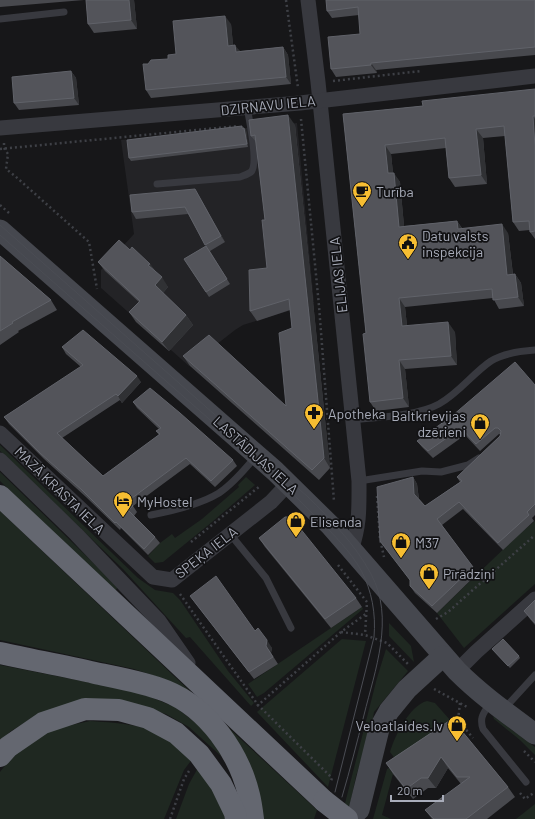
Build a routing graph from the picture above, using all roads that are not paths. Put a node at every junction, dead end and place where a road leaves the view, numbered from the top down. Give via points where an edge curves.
1 (308, 0) edge
2 (64, 12) dead end
3 (0, 20) edge
4 (535, 76) edge
5 (319, 100) junction
6 (246, 107) junction
7 (1, 128) edge
8 (157, 184) dead end
9 (0, 230) edge
10 (535, 350) edge
11 (352, 420) junction
12 (0, 433) edge
13 (487, 453) edge
14 (256, 456) junction
15 (0, 460) edge
16 (359, 481) junction
17 (282, 491) junction
18 (0, 496) edge
19 (151, 515) dead end
20 (230, 534) junction
21 (120, 547) joint
22 (351, 550) junction
23 (535, 599) edge
24 (291, 628) dead end
25 (0, 653) edge
26 (443, 656) junction
27 (457, 671) junction
28 (535, 675) edge
29 (209, 694) junction
30 (497, 706) junction
31 (528, 741) edge
32 (0, 756) edge
33 (526, 782) dead end
34 (353, 814) edge
35 (236, 819) edge
36 (253, 819) edge

1 - 5 street, ELIJAS IELA
2 - 3 lane
4 - 5 street, DZIRNAVU IELA
5 - 6 street, DZIRNAVU IELA
5 - 11 street, ELIJAS IELA
6 - 7 street, DZIRNAVU IELA
6 - 8 lane via 251,125 255,163 251,172 240,177
9 - 14 street, LASTĀDIJAS IELA
10 - 11 lane via 512,352 492,361 439,404 407,414
11 - 16 street, ELIJAS IELA
12 - 21 street, MAZĀ KRASTA IELA
13 - 16 lane via 468,465 441,472 422,471
14 - 17 street, LASTĀDIJAS IELA
14 - 19 lane via 219,493 196,503
15 - 29 street via 76,534 159,622
16 - 22 street, ELIJAS IELA via 360,516
17 - 20 street, SPEĶA IELA
17 - 22 street, LASTĀDIJAS IELA via 331,526
18 - 29 highway
20 - 21 street, SPEĶA IELA via 172,580 153,577
20 - 24 lane via 266,578
22 - 26 street, LASTĀDIJAS IELA
23 - 27 street
25 - 36 highway via 143,683 168,692 190,705 210,722 239,767 249,794
26 - 27 street, LASTĀDIJAS IELA
26 - 34 street via 407,689 378,729
27 - 30 street, LASTĀDIJAS IELA
28 - 30 lane
29 - 34 highway, bridge
30 - 31 street, LASTĀDIJAS IELA
30 - 33 lane via 481,716 483,730
32 - 35 highway via 8,747 43,723 85,710 119,710 148,718 176,733 199,754 221,784

